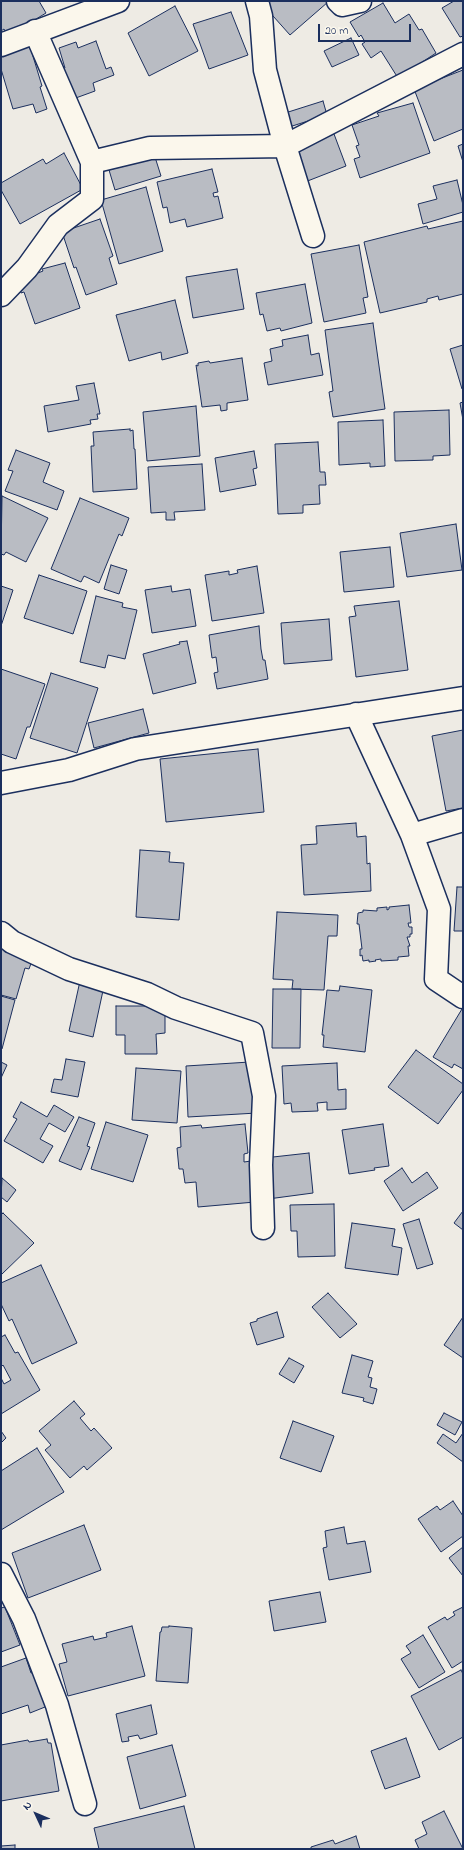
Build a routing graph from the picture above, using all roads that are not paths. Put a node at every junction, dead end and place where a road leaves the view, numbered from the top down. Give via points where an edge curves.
1 (118, 1) edge
2 (257, 1) edge
3 (338, 1) edge
4 (360, 1) edge
5 (35, 31) junction
6 (1, 45) edge
7 (463, 54) edge
8 (285, 146) junction
9 (92, 162) junction
10 (313, 236) dead end
11 (1, 295) edge
12 (463, 698) edge
13 (356, 714) junction
14 (1, 783) edge
15 (463, 820) edge
16 (412, 835) junction
17 (1, 933) edge
18 (463, 997) edge
19 (263, 1228) dead end
20 (1, 1574) edge
21 (85, 1804) dead end

1 - 5 street
2 - 8 street via 261,16 265,70
3 - 4 street via 342,5
5 - 6 street
5 - 9 street
7 - 8 street
8 - 9 street via 150,148
8 - 10 street
9 - 11 street via 92,199 58,225 27,268
12 - 13 street
13 - 14 street via 135,749 69,770
13 - 16 street
15 - 16 street
16 - 18 street via 439,909 436,979
17 - 19 street via 12,942 69,969 147,994 176,1008 252,1033 264,1096 261,1165
20 - 21 street via 24,1619 57,1706

